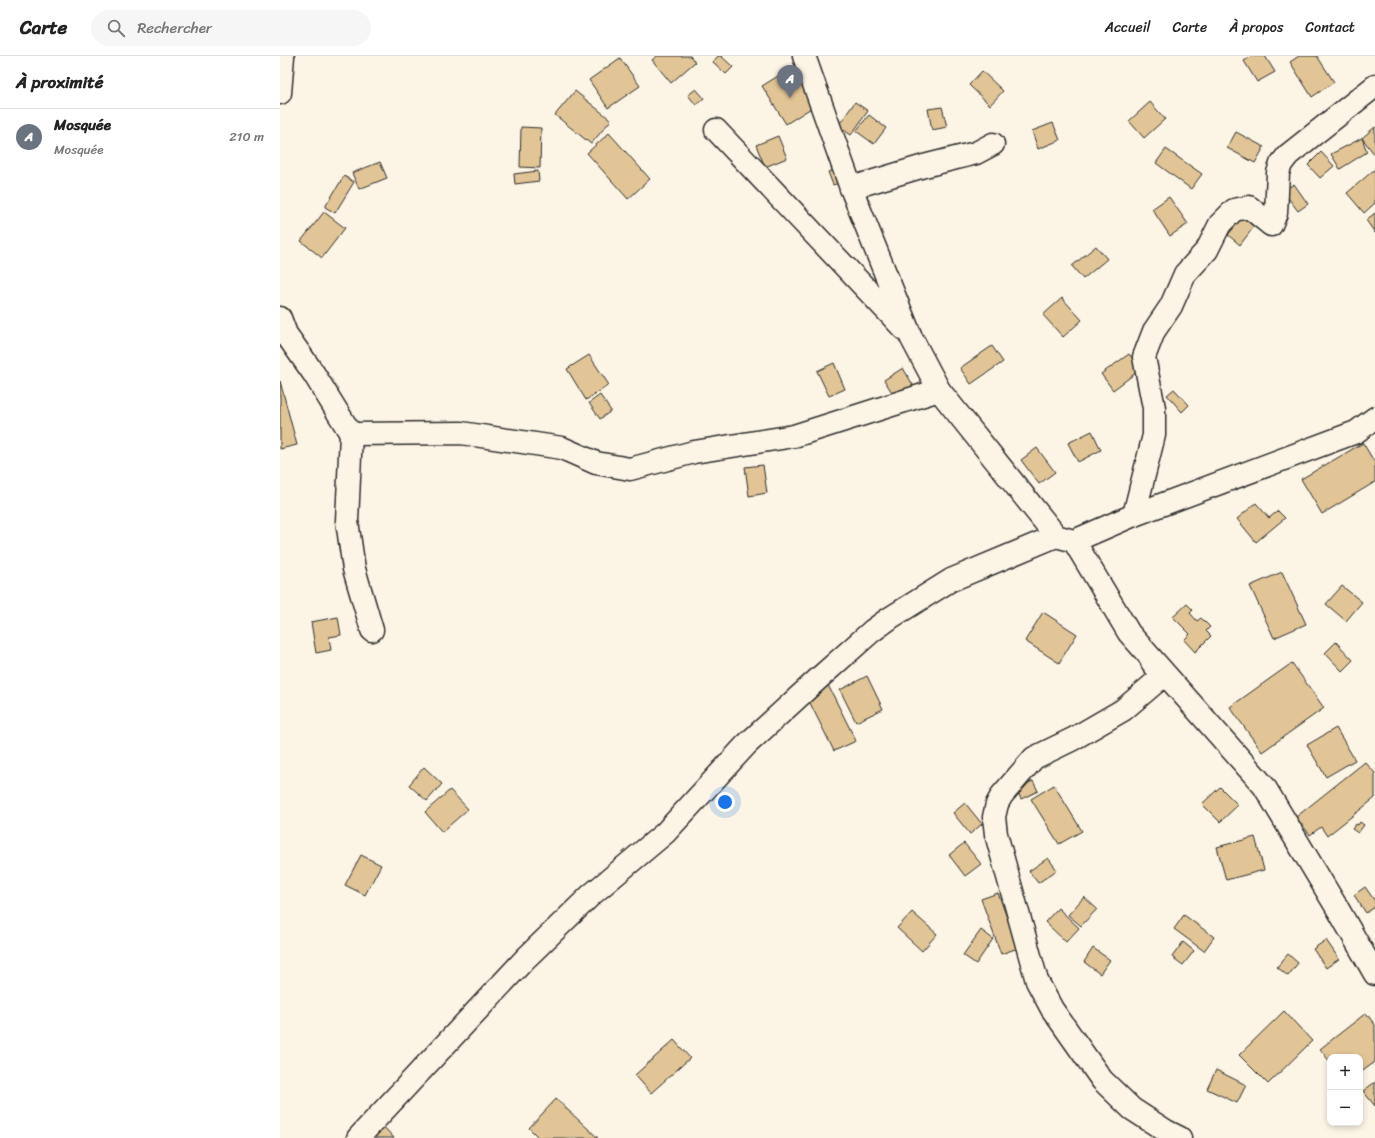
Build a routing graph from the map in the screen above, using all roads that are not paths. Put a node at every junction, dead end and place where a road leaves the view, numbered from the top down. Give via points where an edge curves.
1 (283, 56) edge
2 (804, 56) edge
3 (1375, 86) edge
4 (280, 93) edge
5 (716, 130) dead end
6 (993, 144) dead end
7 (851, 188) junction
8 (280, 318) edge
9 (911, 337) junction
10 (939, 390) junction
11 (1375, 418) edge
12 (351, 434) junction
13 (1134, 515) junction
14 (1065, 539) junction
15 (372, 630) dead end
16 (1129, 633) junction
17 (1375, 974) edge
18 (358, 1138) edge
19 (1180, 1138) edge

1 - 4 street
2 - 7 street
3 - 13 street via 1288,155 1281,164 1278,173 1276,213 1271,225 1249,207 1234,210 1220,224 1207,250 1185,274 1171,306 1154,331 1144,357 1154,408 1154,435
5 - 9 street
6 - 7 street via 976,153
7 - 9 street
8 - 12 street via 286,334
9 - 10 street
10 - 12 street via 794,436 694,452 630,469 596,464 562,448 461,433
10 - 14 street
11 - 13 street via 1356,432
12 - 15 street via 347,520 354,568
13 - 14 street
14 - 16 street
14 - 18 street via 950,580 872,631 746,745 665,833 591,895 526,958
16 - 17 street via 1264,786
16 - 19 street via 1163,676 1122,710 1034,758 1002,795 996,804 994,817 996,834 1037,981 1052,1009 1102,1080 1132,1109

